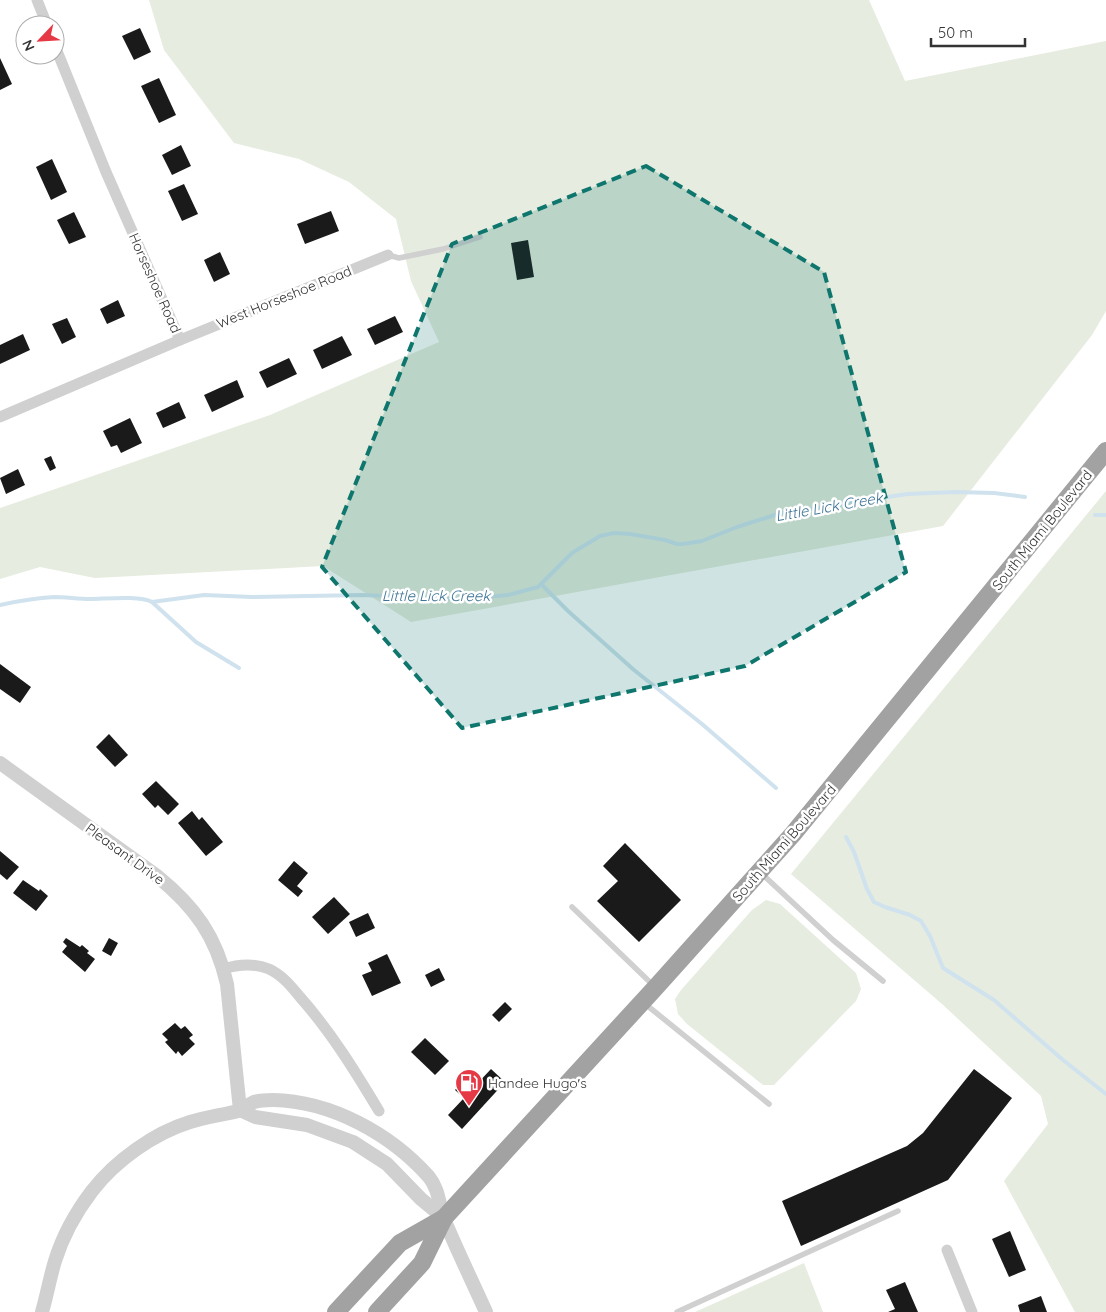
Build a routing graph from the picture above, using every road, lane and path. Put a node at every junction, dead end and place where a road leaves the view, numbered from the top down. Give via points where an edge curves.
1 (37, 0) edge
2 (43, 15) edge
3 (63, 65) edge
4 (480, 237) dead end
5 (388, 254) joint
6 (180, 340) junction
7 (0, 417) edge
8 (1106, 451) edge
9 (0, 763) edge
10 (760, 873) junction
11 (572, 907) dead end
12 (223, 969) junction
13 (883, 981) dead end
14 (656, 987) junction
15 (642, 1002) junction
16 (769, 1104) dead end
17 (240, 1110) junction
18 (379, 1111) dead end
19 (898, 1211) dead end
20 (444, 1218) junction
21 (947, 1250) dead end
22 (42, 1312) edge
23 (336, 1312) edge
24 (377, 1312) edge
25 (486, 1312) edge
26 (677, 1312) edge
27 (972, 1312) edge

1 - 2 street
3 - 6 street, Horseshoe Road
4 - 5 lane via 399,258
5 - 6 street, West Horseshoe Road
6 - 7 street, Horseshoe Road
8 - 10 highway, South Miami Boulevard
9 - 12 street, Pleasant Drive via 176,891 205,927
10 - 13 lane
10 - 14 highway, South Miami Boulevard
11 - 14 lane
12 - 17 street, Pleasant Drive
12 - 18 street via 254,965 282,977 310,1007 338,1045
14 - 15 highway, South Miami Boulevard
15 - 16 lane
15 - 20 highway, South Miami Boulevard
17 - 20 street via 255,1117 307,1125 353,1142 387,1164
17 - 20 street via 255,1102 274,1100 330,1111 362,1125 400,1150 428,1176 434,1184
17 - 22 street via 172,1130 143,1146 104,1177 84,1202 66,1233
19 - 26 lane
20 - 23 highway, South Miami Boulevard via 400,1243
20 - 24 highway, South Miami Boulevard via 422,1263
20 - 25 street
21 - 27 street

